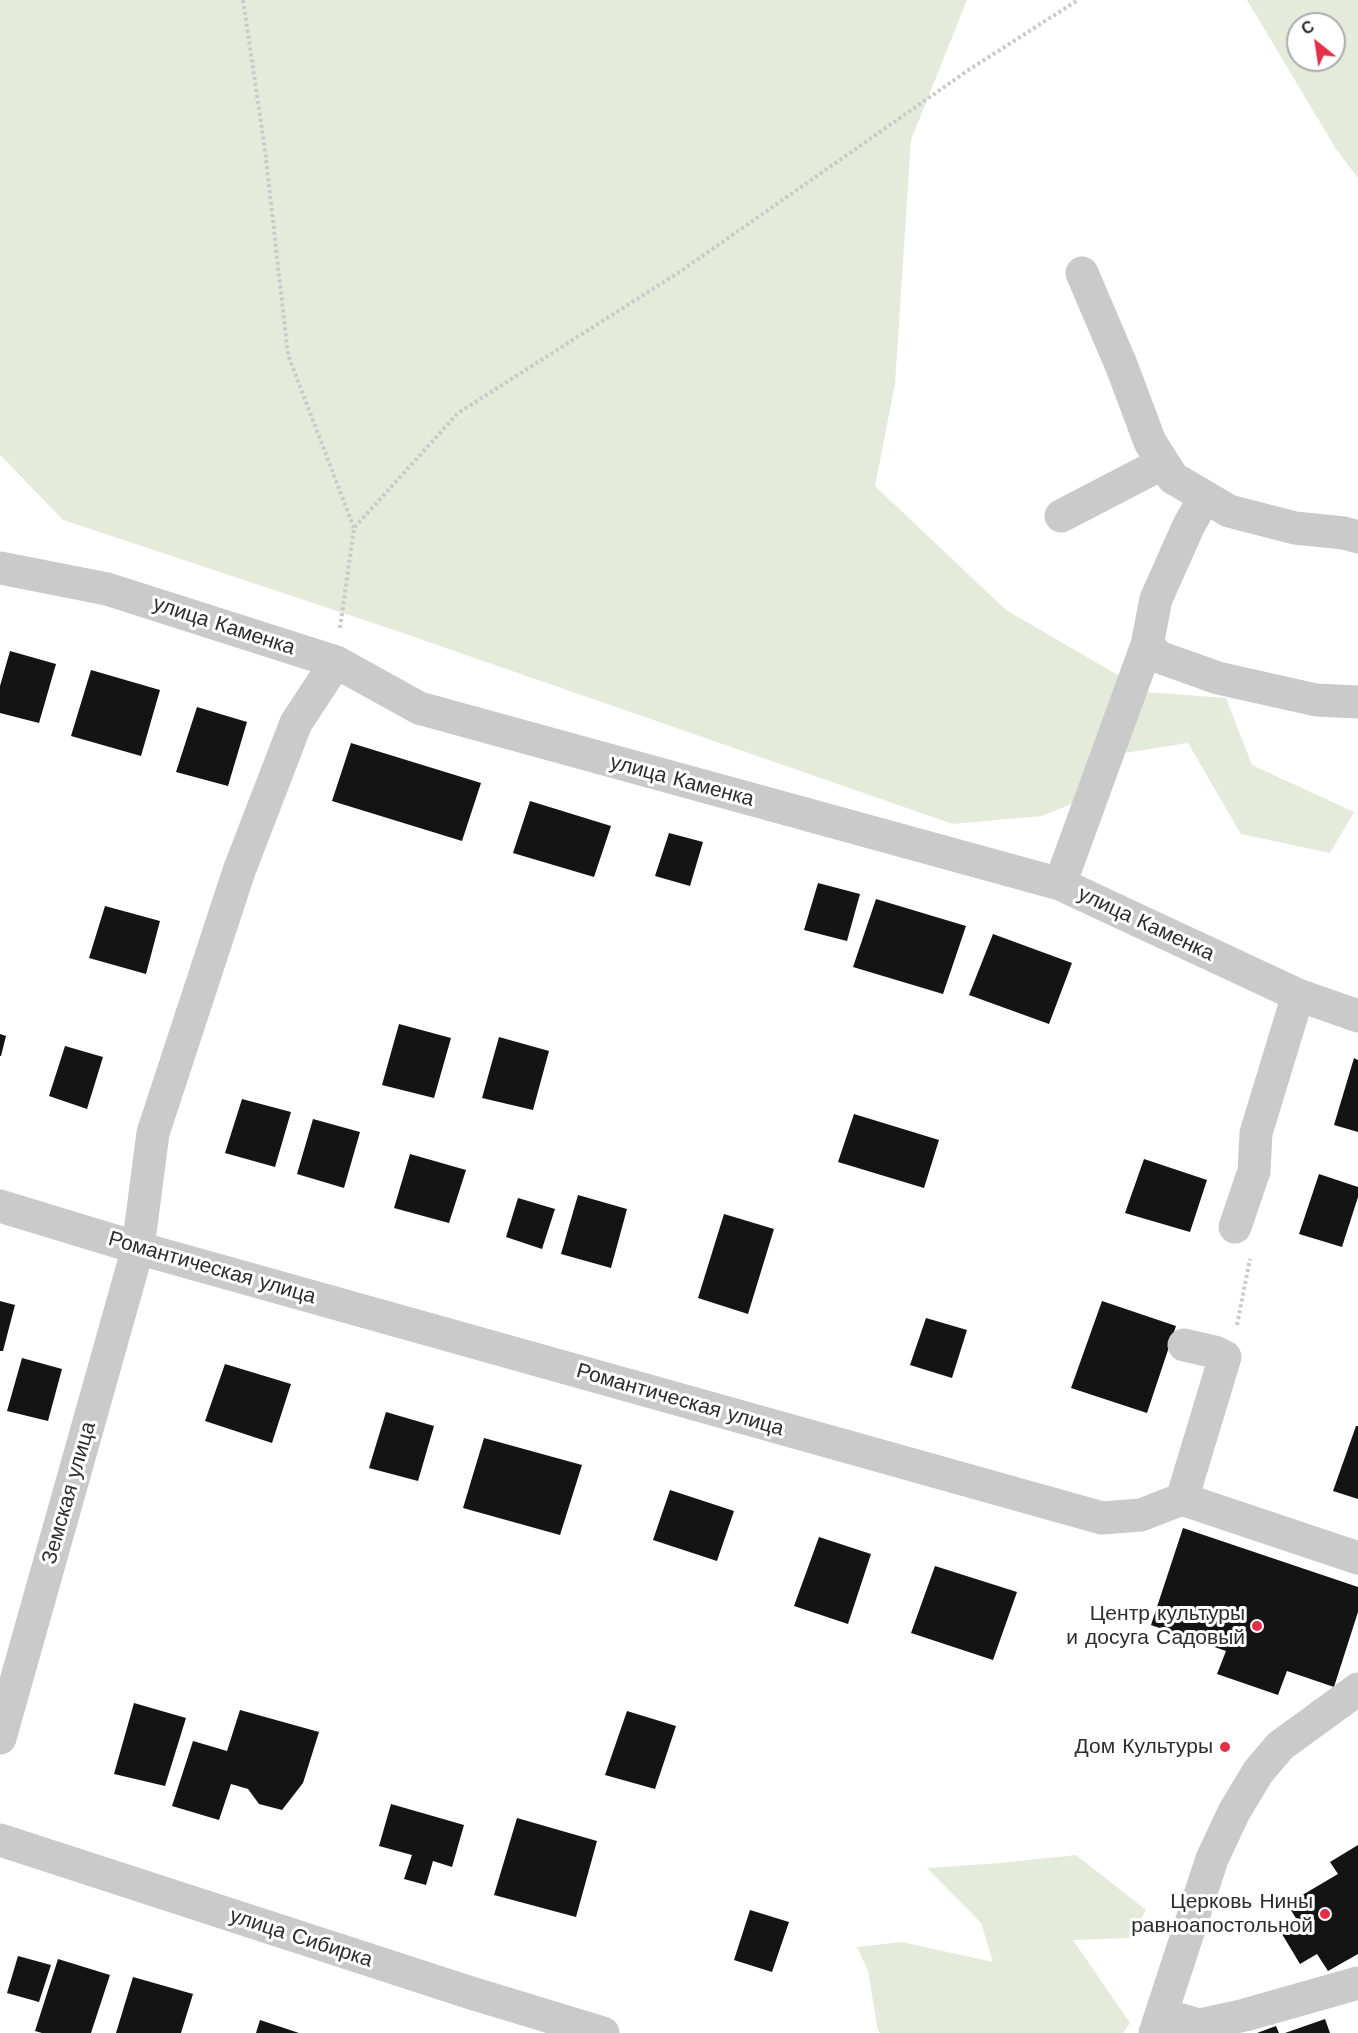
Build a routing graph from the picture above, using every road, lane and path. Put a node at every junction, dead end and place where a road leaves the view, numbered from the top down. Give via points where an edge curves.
1 (243, 0) edge
2 (1078, 0) edge
3 (1082, 273) dead end
4 (1163, 463) junction
5 (1205, 497) junction
6 (1061, 516) dead end
7 (354, 528) junction
8 (1358, 537) edge
9 (0, 568) edge
10 (1146, 645) junction
11 (336, 662) junction
12 (1358, 702) edge
13 (1060, 884) junction
14 (1298, 995) junction
15 (1358, 1016) edge
16 (0, 1206) edge
17 (1235, 1227) joint
18 (138, 1248) junction
19 (1184, 1345) dead end
20 (1225, 1357) junction
21 (1182, 1499) junction
22 (1358, 1558) edge
23 (1358, 1689) edge
24 (0, 1738) edge
25 (0, 1840) edge
26 (1358, 1983) edge
27 (1158, 2024) edge
28 (603, 2033) edge

1 - 7 path via 288,355
2 - 7 path via 970,69 678,273 458,413
3 - 4 street via 1150,442
4 - 5 street via 1173,478
4 - 6 street
5 - 8 street via 1230,511 1295,528
5 - 10 street via 1156,598
7 - 11 path
9 - 11 street, улица Каменка via 107,589
10 - 12 street via 1159,657 1218,678 1316,700
10 - 13 street
11 - 13 street, улица Каменка via 418,708
11 - 18 street, Земская улица via 296,723 239,871 153,1133
13 - 14 street, улица Каменка
14 - 15 street, улица Каменка
14 - 17 street via 1256,1133 1254,1171
16 - 18 street, Романтическая улица
17 - 20 path via 1247,1240 1250,1256 1236,1329
18 - 21 street, Романтическая улица via 1102,1518 1141,1515
18 - 24 street, Земская улица
19 - 20 street
20 - 21 street
21 - 22 street
23 - 27 street via 1280,1746 1258,1772 1234,1812 1212,1859
25 - 28 street, улица Сибирка
26 - 27 street via 1199,2025

